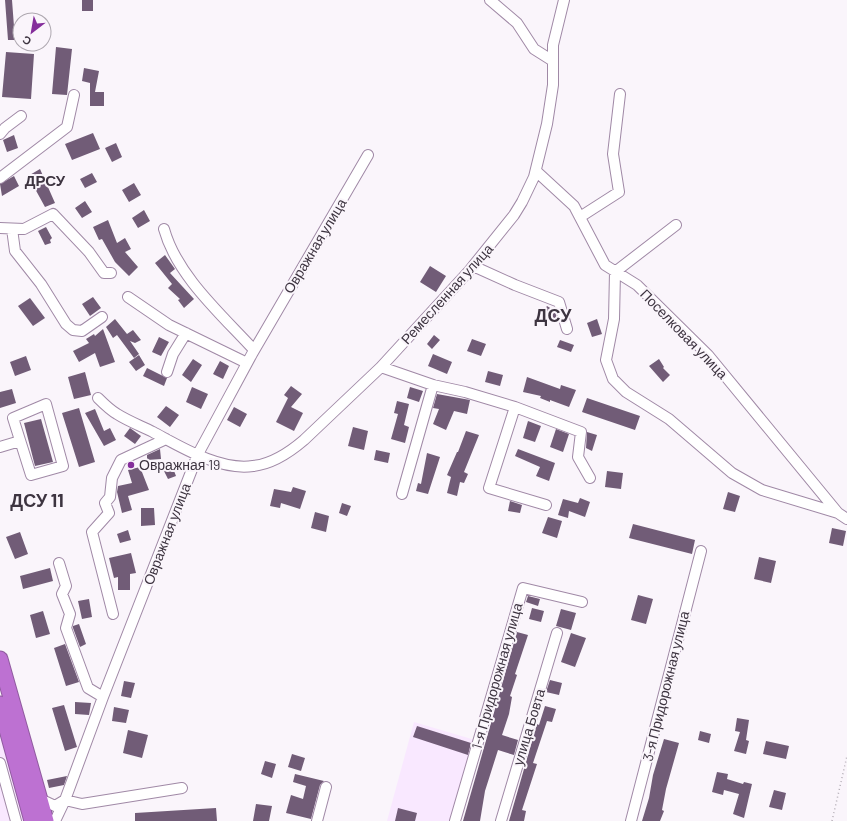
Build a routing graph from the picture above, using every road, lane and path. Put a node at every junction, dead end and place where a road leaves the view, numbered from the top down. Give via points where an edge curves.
1 (490, 0) edge
2 (564, 0) edge
3 (553, 61) junction
4 (620, 94) dead end
5 (74, 96) dead end
6 (21, 116) dead end
7 (0, 134) edge
8 (368, 155) dead end
9 (536, 171) junction
10 (0, 178) edge
11 (580, 217) junction
12 (676, 225) dead end
13 (0, 228) edge
14 (12, 229) junction
15 (164, 229) dead end
16 (473, 266) junction
17 (615, 272) junction
18 (111, 273) dead end
19 (128, 297) dead end
20 (102, 317) dead end
21 (567, 329) dead end
22 (186, 333) junction
23 (254, 350) junction
24 (247, 363) junction
25 (381, 367) junction
26 (167, 372) dead end
27 (433, 385) junction
28 (98, 398) dead end
29 (515, 407) junction
30 (166, 439) junction
31 (20, 441) junction
32 (0, 446) edge
33 (195, 453) junction
34 (590, 478) dead end
35 (402, 494) dead end
36 (546, 505) dead end
37 (838, 513) junction
38 (847, 519) edge
39 (701, 551) dead end
40 (59, 563) dead end
41 (582, 602) dead end
42 (113, 614) dead end
43 (557, 633) dead end
44 (0, 659) edge
45 (103, 697) junction
46 (0, 704) edge
47 (847, 756) edge
48 (0, 763) edge
49 (326, 787) dead end
50 (182, 788) dead end
51 (40, 799) junction
52 (65, 800) junction
53 (16, 821) edge
54 (32, 821) edge
55 (46, 821) edge
56 (55, 821) edge
57 (317, 821) edge
58 (455, 821) edge
59 (501, 821) edge
60 (632, 821) edge
61 (832, 821) edge

1 - 3 street via 517,23 534,49
2 - 3 street, Ремесленная улица via 557,26
3 - 9 street, Ремесленная улица via 553,85 548,118
4 - 11 street via 613,154 619,192
5 - 10 street via 66,127
6 - 7 street
8 - 23 street, Овражная улица
9 - 11 street, Поселковая улица via 574,206
9 - 16 street, Ремесленная улица via 514,215
11 - 17 street, Поселковая улица via 605,265
12 - 17 street
13 - 14 street
14 - 18 street via 24,229 53,214 89,252 104,273
14 - 20 street via 15,251 41,284 66,324 73,330 82,330
15 - 23 street via 168,242 195,286
16 - 21 street via 559,302
16 - 25 street, Ремесленная улица
17 - 37 street, Поселковая улица via 637,285 708,355
17 - 37 street via 614,319 606,360 613,379 626,392 669,419 732,473 762,490
19 - 22 street via 169,325
22 - 24 street
22 - 26 street via 173,354
23 - 24 street, Овражная улица
24 - 33 street, Овражная улица
25 - 27 street
25 - 33 street, Ремесленная улица via 304,440 280,456 254,466 238,466
27 - 29 street
27 - 35 street
28 - 30 street, Ремесленная улица via 116,414
29 - 34 street via 581,432 578,457
29 - 36 street via 489,488
30 - 33 street, Ремесленная улица
30 - 42 street via 121,460 112,478 110,497 105,503 109,514 92,532
31 - 31 street via 13,418 46,404 63,466 31,475
31 - 32 street
33 - 45 street, Овражная улица
37 - 38 street, Поселковая улица
39 - 60 street, 3-я Придорожная улица
40 - 45 street via 66,586 62,594 70,614 66,628 88,688
41 - 58 street, 1-я Придорожная улица via 523,588
43 - 59 street, улица Бовта
44 - 51 highway
45 - 52 street, Овражная улица
46 - 54 highway
47 - 61 path
48 - 53 street
49 - 57 street
50 - 52 street via 82,804
51 - 52 street via 55,806
51 - 55 highway
52 - 56 street, Овражная улица

